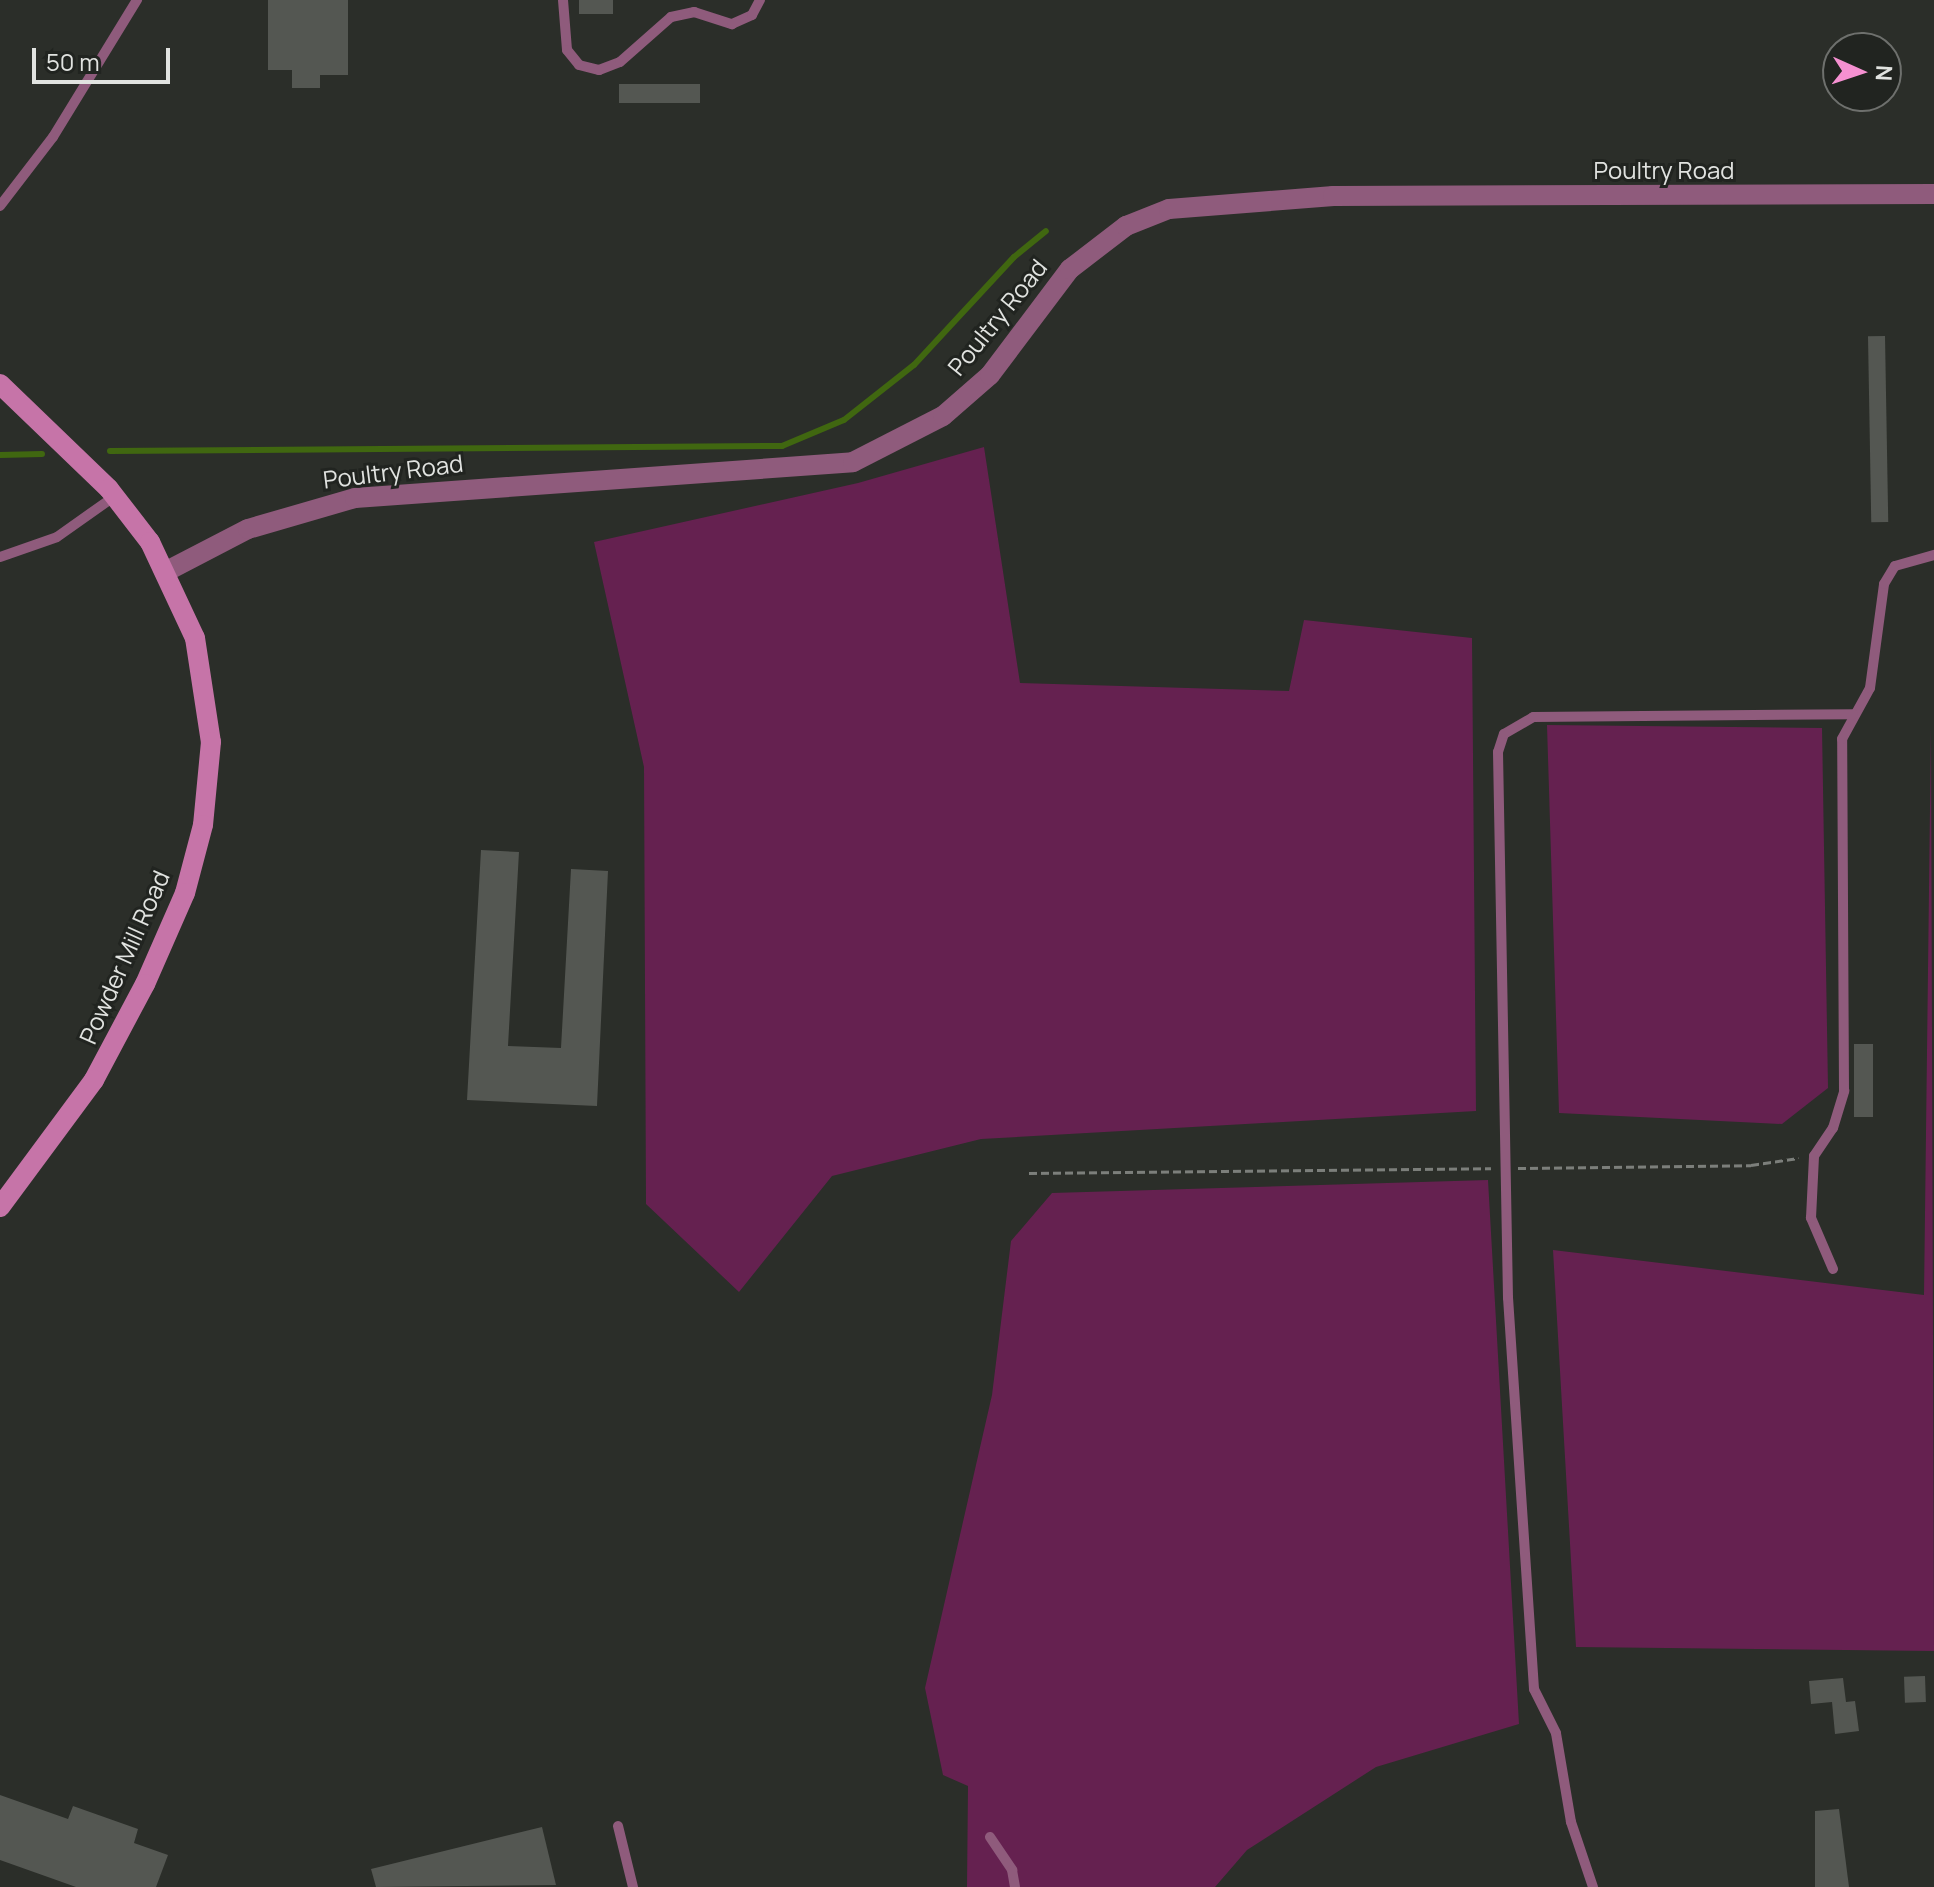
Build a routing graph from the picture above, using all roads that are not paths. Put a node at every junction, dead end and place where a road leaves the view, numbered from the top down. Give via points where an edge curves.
1 (137, 0) edge
2 (563, 0) edge
3 (760, 0) edge
4 (1934, 194) edge
5 (0, 206) edge
6 (0, 384) edge
7 (115, 496) junction
8 (1934, 555) edge
9 (0, 557) edge
10 (165, 572) junction
11 (1853, 714) junction
12 (0, 1207) edge
13 (1833, 1269) dead end
14 (618, 1826) dead end
15 (990, 1837) dead end
16 (633, 1887) edge
17 (1015, 1887) edge
18 (1593, 1887) edge

1 - 5 lane via 53,137
2 - 3 lane via 567,50 579,65 599,70 620,62 681,13 732,24 752,15
4 - 10 street, Poultry Road via 1333,196 1169,209 1126,226 1070,269 990,375 943,416 871,456 797,470 355,498 248,529
6 - 7 main road, Powder Mill Road
7 - 9 lane via 57,537
7 - 10 main road, Powder Mill Road
8 - 11 lane via 1895,566 1884,584 1870,688
10 - 12 main road, Powder Mill Road via 195,638 209,713 207,795 185,893 112,1049 66,1123
11 - 13 lane via 1840,762 1846,848 1844,1091 1833,1128 1814,1156 1811,1218
11 - 18 lane via 1533,717 1504,734 1495,812 1508,1298 1534,1689 1556,1733 1571,1822
14 - 16 lane
15 - 17 lane via 1012,1870

